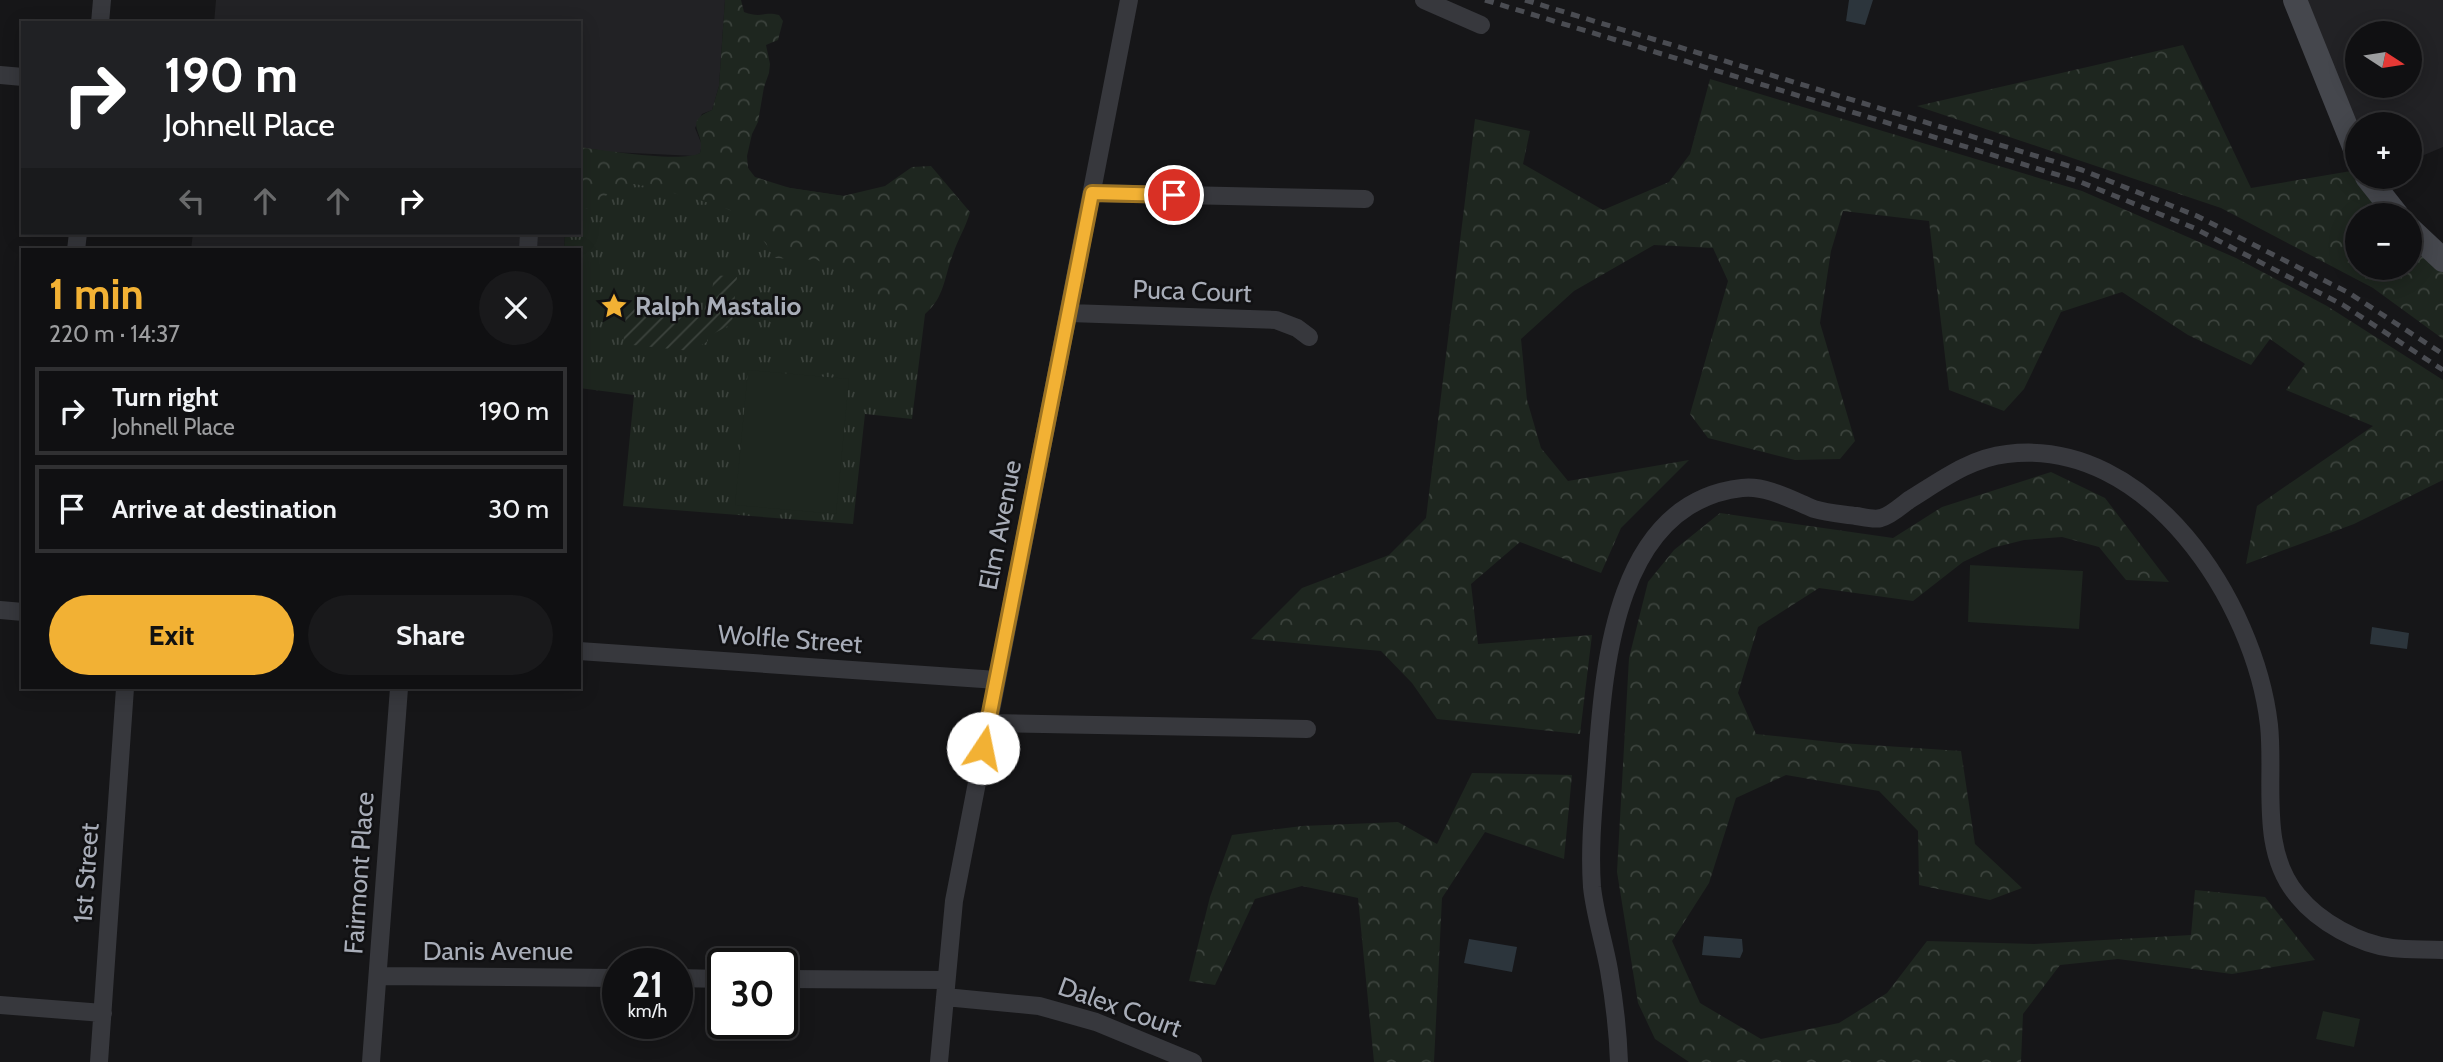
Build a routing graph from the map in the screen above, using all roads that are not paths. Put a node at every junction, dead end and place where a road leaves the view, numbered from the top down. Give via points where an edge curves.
1 (102, 0) edge
2 (1129, 0) edge
3 (1423, 0) edge
4 (2295, 0) edge
5 (100, 21) edge
6 (1481, 25) dead end
7 (0, 75) edge
8 (21, 77) edge
9 (2345, 124) edge
10 (2376, 189) edge
11 (1092, 193) junction
12 (1365, 200) dead end
13 (2388, 203) edge
14 (2422, 240) edge
15 (2443, 260) edge
16 (1069, 313) junction
17 (1309, 337) dead end
18 (0, 610) edge
19 (21, 612) edge
20 (581, 651) edge
21 (997, 680) junction
22 (125, 689) edge
23 (399, 689) edge
24 (988, 723) junction
25 (1307, 729) dead end
26 (2443, 950) edge
27 (378, 976) junction
28 (602, 978) edge
29 (798, 980) edge
30 (945, 989) junction
31 (0, 1005) edge
32 (103, 1013) junction
33 (99, 1062) edge
34 (371, 1062) edge
35 (939, 1062) edge
36 (1194, 1062) edge
37 (1619, 1062) edge

1 - 5 street
2 - 11 street, Elm Avenue
3 - 6 street
4 - 9 street
7 - 8 street
10 - 13 street
11 - 12 street
11 - 16 street, Elm Avenue
14 - 15 street
16 - 17 street, Puca Court via 1276,320
16 - 21 street, Elm Avenue
18 - 19 street
20 - 21 street, Wolfle Street
21 - 24 street, Elm Avenue
22 - 32 street, 1st Street
23 - 27 street, Fairmont Place
24 - 25 street
24 - 30 street, Elm Avenue via 954,901
26 - 37 street via 2366,942 2324,920 2298,897 2275,849 2269,725 2248,637 2217,577 2187,539 2147,498 2110,473 2079,460 2043,453 1989,457 1962,467 1880,519 1819,510 1749,487 1718,491 1683,508 1647,547 1619,608 1607,662 1591,849
27 - 28 street, Danis Avenue
27 - 34 street, Fairmont Place
29 - 30 street
30 - 35 street, Elm Avenue
30 - 36 street, Dalex Court via 1096,1022
31 - 32 street
32 - 33 street, 1st Street

